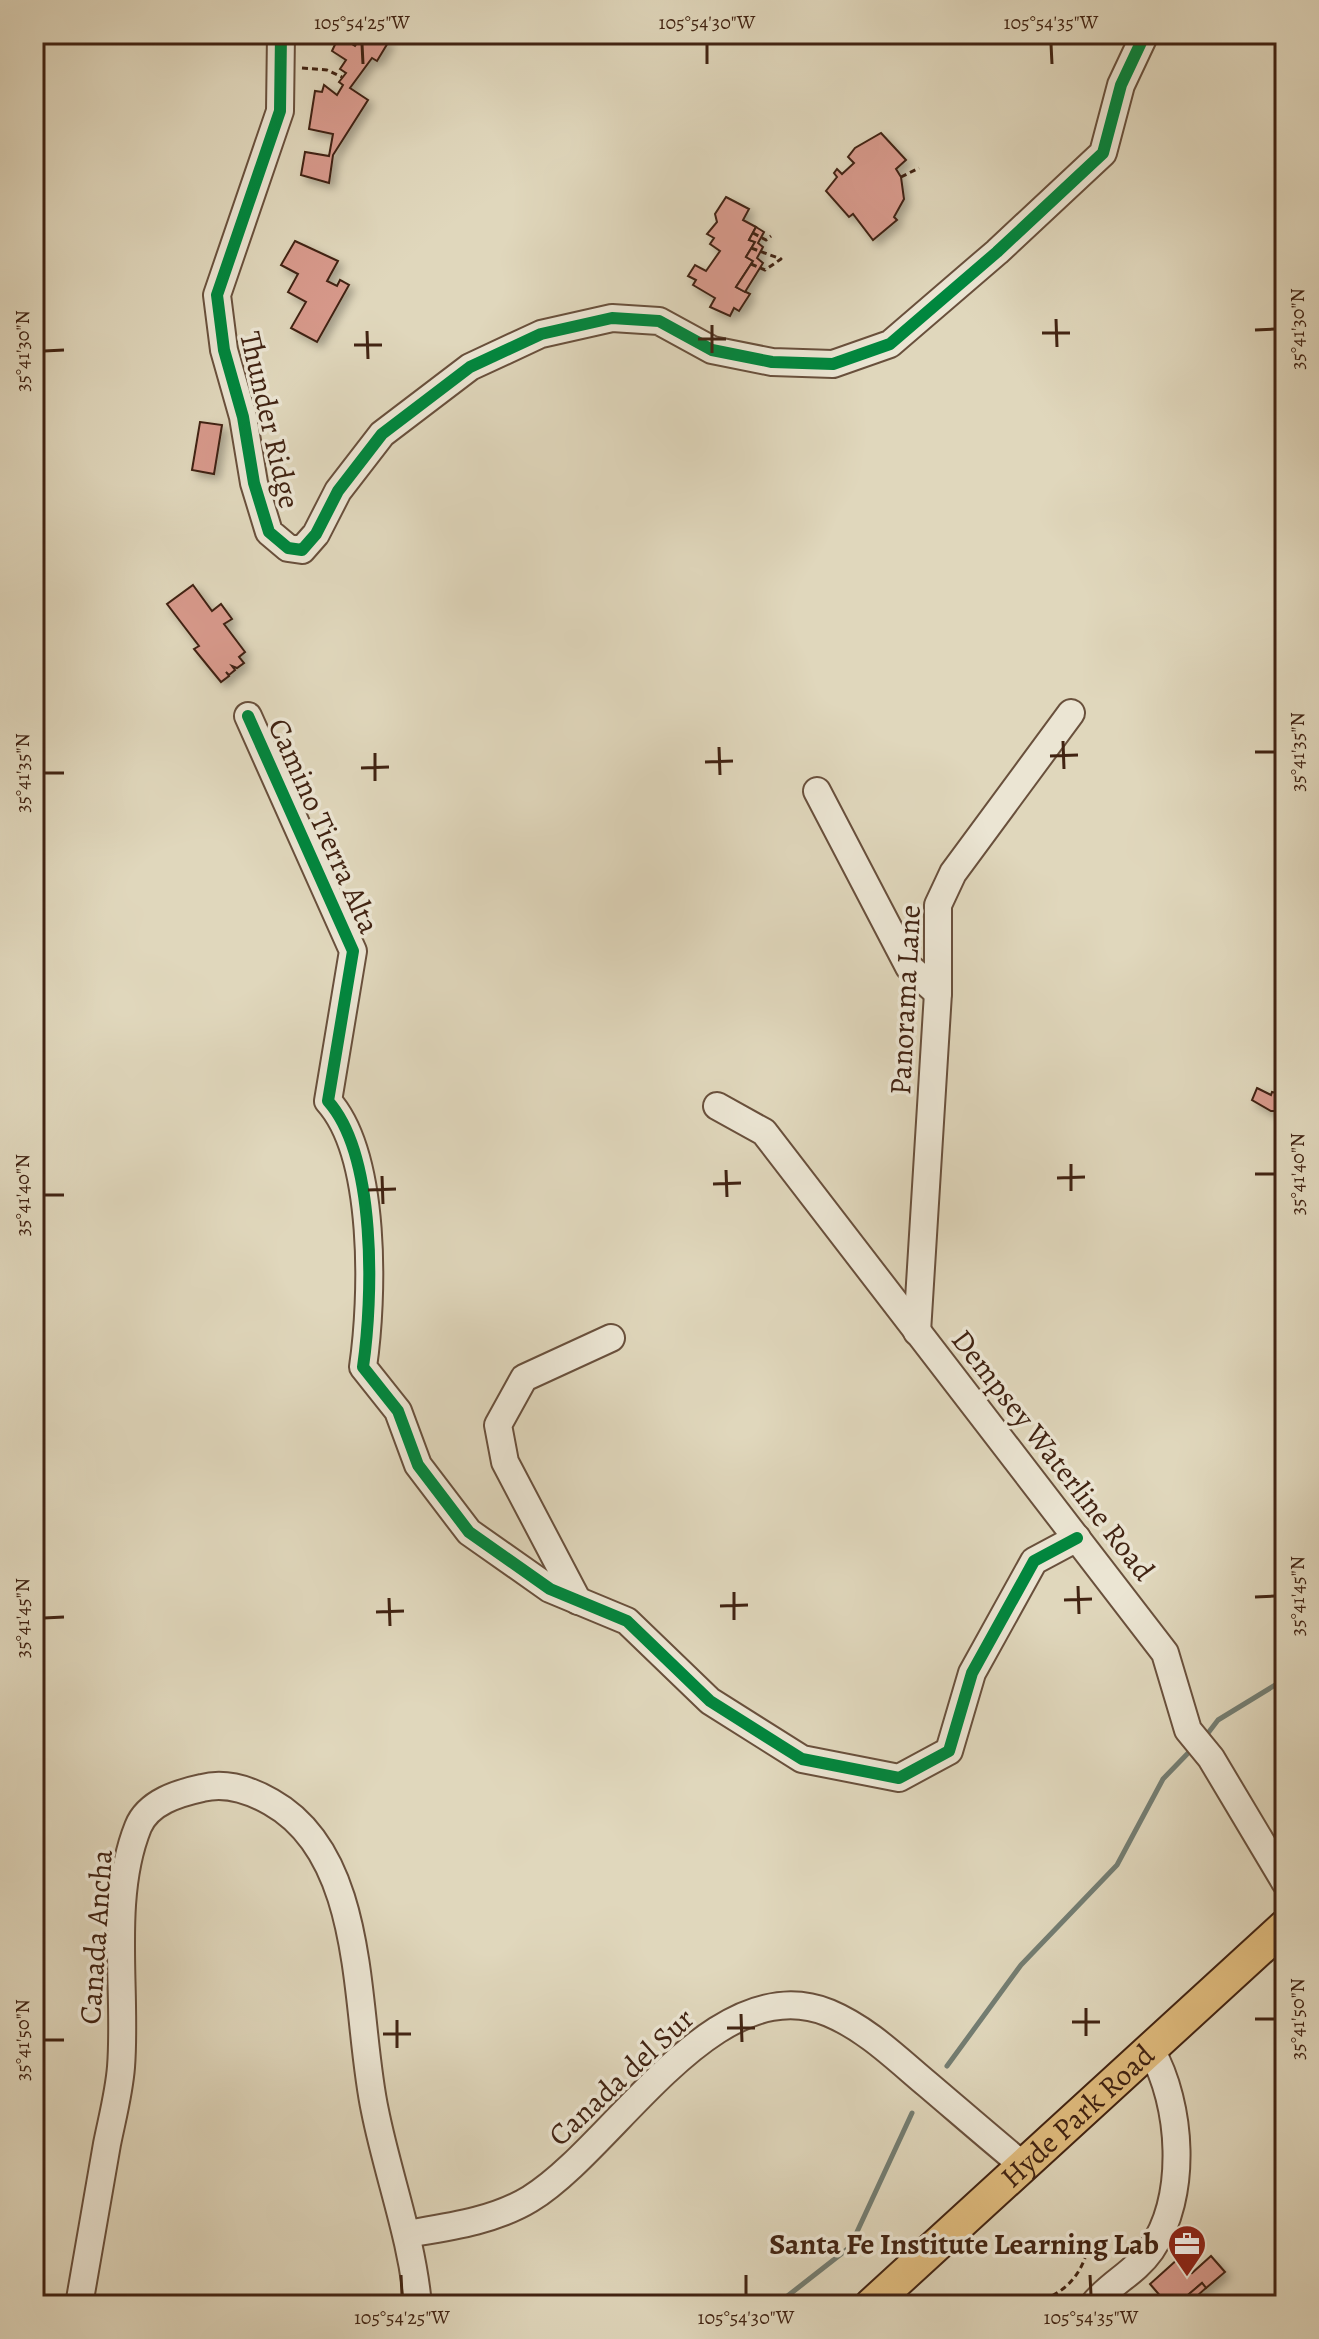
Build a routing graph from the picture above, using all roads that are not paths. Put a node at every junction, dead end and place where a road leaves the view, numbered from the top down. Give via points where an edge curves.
1 (281, 34) edge
2 (1145, 34) edge
3 (1071, 713) dead end
4 (248, 716) dead end
5 (817, 791) dead end
6 (938, 993) junction
7 (717, 1106) dead end
8 (917, 1332) junction
9 (611, 1338) dead end
10 (1077, 1538) junction
11 (578, 1601) junction
12 (1285, 1882) edge
13 (1285, 1926) edge
14 (1151, 2050) junction
15 (1025, 2167) junction
16 (407, 2234) junction
17 (79, 2305) edge
18 (418, 2305) edge
19 (871, 2305) edge
20 (1093, 2305) edge

1 - 2 street, Thunder Ridge via 280,111 217,295 224,350 269,532 288,548 302,550 382,434 470,367 541,334 612,318 659,321 712,350 772,362 833,364 890,344 1103,153 1121,85
3 - 6 street, Panorama Lane via 948,883 938,905
4 - 11 street, Camino Tierra Alta via 353,951 328,1101 339,1113 364,1189 370,1317 363,1367 398,1411 418,1465 469,1532 550,1589
5 - 6 street via 909,967
6 - 8 street, Panorama Lane
7 - 8 street, Dempsey Waterline Road via 764,1132
8 - 10 street, Dempsey Waterline Road
9 - 11 street via 524,1378 498,1425 505,1462
10 - 11 street, Camino Tierra Alta via 1034,1561 972,1673 949,1751 899,1778 802,1759 710,1701 627,1621
10 - 12 street, Dempsey Waterline Road via 1165,1653 1188,1730 1211,1758
13 - 14 main road, Hyde Park Road
14 - 15 main road, Hyde Park Road
14 - 20 street via 1163,2075 1174,2127 1169,2213 1143,2259
15 - 16 street, Canada del Sur via 861,2030 819,2009 786,2005 742,2015 710,2034 584,2156 528,2201 478,2220
15 - 19 main road, Hyde Park Road
16 - 17 street, Canada Ancha via 374,2110 351,1940 337,1882 314,1836 287,1811 253,1792 215,1785 170,1795 139,1823 128,1863 121,2067
16 - 18 street, Canada Ancha

